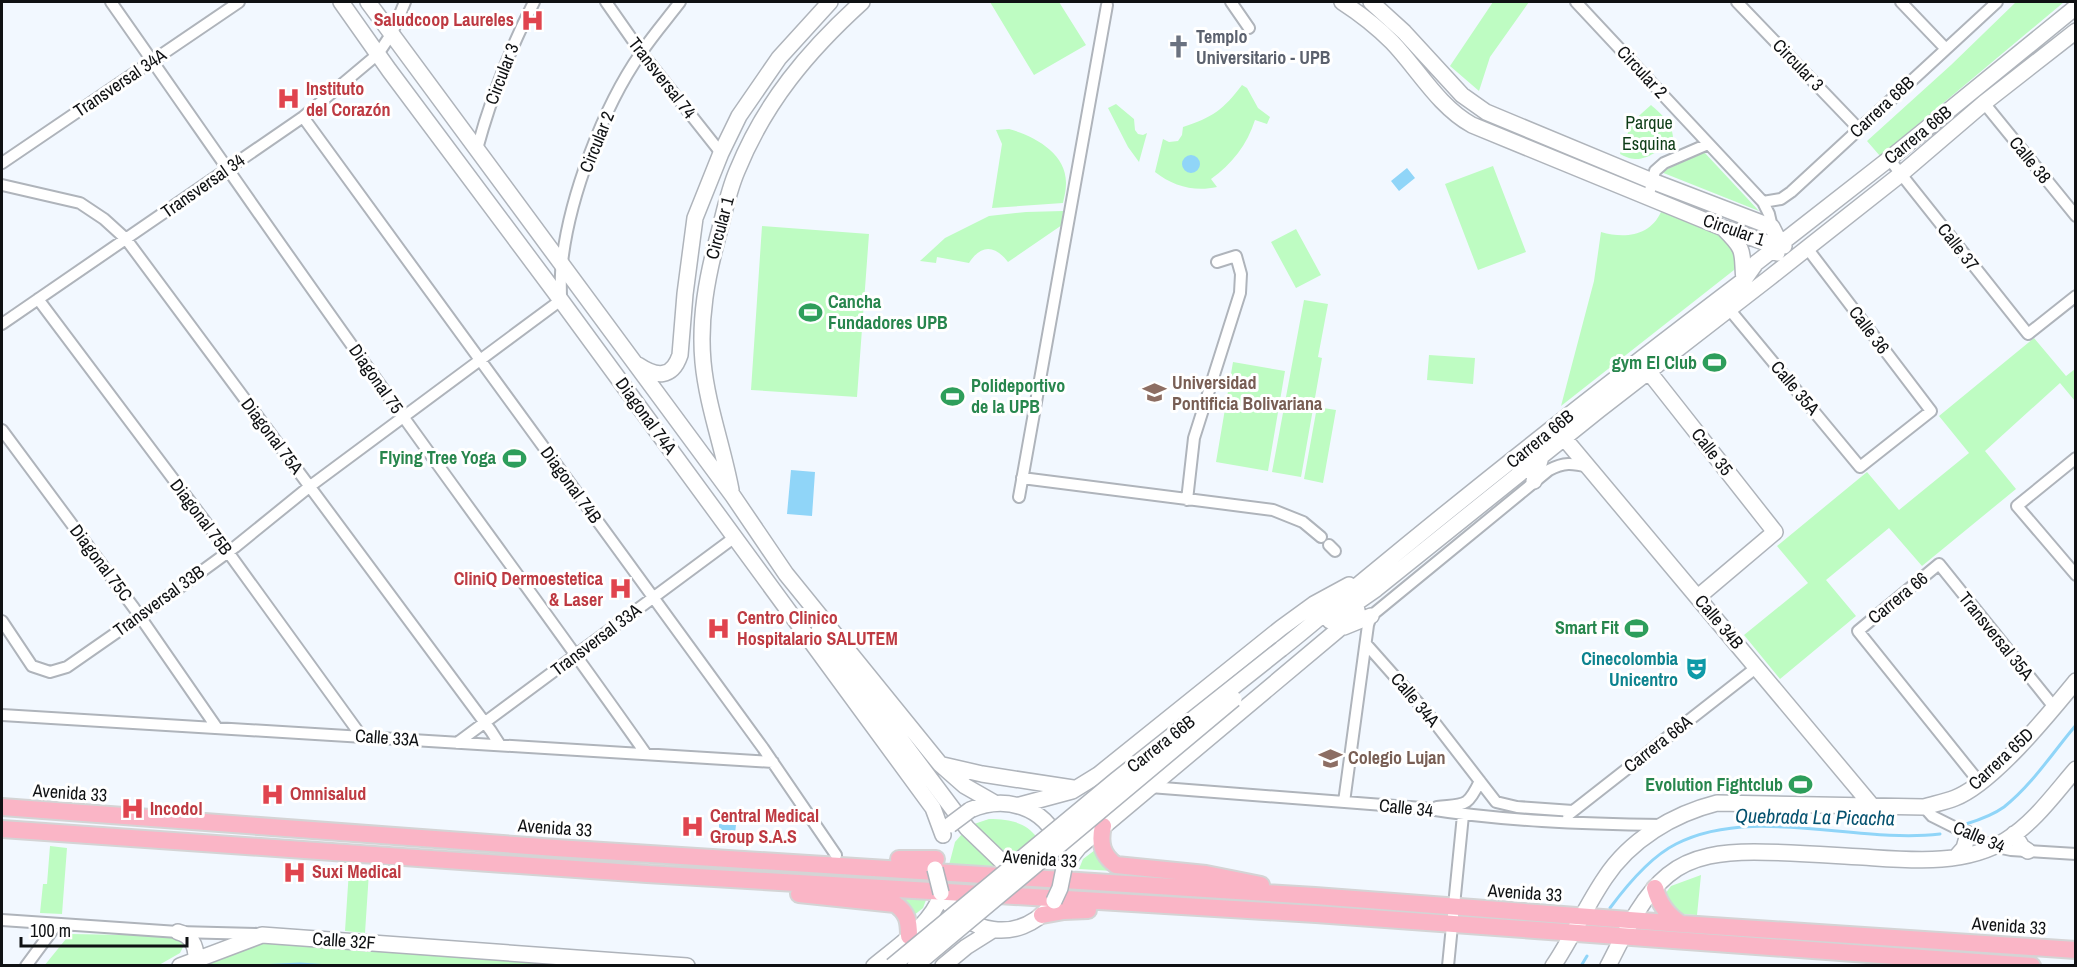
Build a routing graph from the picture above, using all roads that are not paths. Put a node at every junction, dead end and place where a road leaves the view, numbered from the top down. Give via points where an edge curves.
1 (111, 2) edge
2 (239, 2) edge
3 (341, 2) edge
4 (368, 2) edge
5 (405, 2) edge
6 (534, 2) edge
7 (606, 2) edge
8 (680, 2) edge
9 (830, 2) edge
10 (862, 2) edge
11 (1232, 2) edge
12 (1342, 2) edge
13 (1371, 2) edge
14 (1576, 2) edge
15 (1737, 2) edge
16 (1901, 2) edge
17 (1997, 2) edge
18 (1108, 9) dead end
19 (2070, 12) edge
20 (1249, 28) dead end
21 (2076, 31) edge
22 (392, 33) junction
23 (1946, 49) junction
24 (641, 52) junction
25 (378, 54) junction
26 (153, 61) junction
27 (1984, 103) junction
28 (303, 117) junction
29 (1858, 128) junction
30 (1708, 144) junction
31 (477, 149) junction
32 (721, 153) junction
33 (1889, 159) junction
34 (2, 163) edge
35 (228, 169) junction
36 (736, 172) junction
37 (1901, 174) junction
38 (1652, 181) junction
39 (2, 184) edge
40 (1648, 198) junction
41 (1763, 202) junction
42 (2076, 216) edge
43 (1723, 228) junction
44 (1773, 228) junction
45 (1796, 232) junction
46 (126, 239) junction
47 (1778, 245) junction
48 (1807, 248) junction
49 (1217, 261) dead end
50 (561, 264) junction
51 (1771, 276) junction
52 (1743, 280) junction
53 (685, 294) junction
54 (2076, 296) edge
55 (705, 298) junction
56 (38, 299) junction
57 (561, 300) junction
58 (1729, 309) junction
59 (2, 324) edge
60 (480, 360) junction
61 (632, 362) junction
62 (1649, 372) junction
63 (402, 417) junction
64 (2, 430) edge
65 (1564, 438) junction
66 (1541, 457) junction
67 (2076, 459) edge
68 (1589, 467) junction
69 (1860, 467) joint
70 (1022, 478) junction
71 (1534, 481) junction
72 (309, 487) junction
73 (733, 496) junction
74 (1019, 497) dead end
75 (1187, 500) junction
76 (735, 537) junction
77 (1329, 544) dead end
78 (228, 552) junction
79 (1939, 564) joint
80 (1373, 572) junction
81 (786, 574) junction
82 (2076, 575) edge
83 (1376, 589) junction
84 (1698, 597) junction
85 (652, 598) junction
86 (140, 616) junction
87 (1371, 616) junction
88 (2, 621) edge
89 (1339, 629) junction
90 (1366, 644) junction
91 (1284, 652) junction
92 (576, 654) junction
93 (1756, 667) junction
94 (2076, 681) edge
95 (2054, 707) junction
96 (2, 715) edge
97 (484, 722) junction
98 (217, 728) junction
99 (1157, 728) junction
100 (362, 737) junction
101 (457, 742) junction
102 (500, 745) junction
103 (645, 754) junction
104 (772, 762) junction
105 (1179, 762) junction
106 (940, 764) junction
107 (2076, 769) edge
108 (1098, 775) junction
109 (1480, 781) junction
110 (1980, 783) junction
111 (1149, 787) junction
112 (1076, 789) junction
113 (993, 802) junction
114 (1344, 802) junction
115 (1130, 803) junction
116 (1020, 806) junction
117 (2, 807) edge
118 (1873, 807) junction
119 (1924, 807) junction
120 (1422, 808) junction
121 (1573, 811) junction
122 (1463, 815) junction
123 (1560, 821) junction
124 (1663, 825) junction
125 (1103, 826) junction
126 (2, 829) edge
127 (947, 830) junction
128 (1968, 834) junction
129 (2014, 834) junction
130 (1992, 846) junction
131 (2028, 851) junction
132 (2076, 854) edge
133 (670, 855) junction
134 (836, 855) junction
135 (1957, 856) junction
136 (936, 864) junction
137 (1064, 867) junction
138 (647, 874) junction
139 (1013, 877) junction
140 (1655, 888) junction
141 (941, 894) junction
142 (1315, 896) junction
143 (1454, 907) junction
144 (1316, 914) junction
145 (1042, 915) junction
146 (1582, 917) junction
147 (2, 920) edge
148 (1634, 921) junction
149 (57, 924) junction
150 (1452, 924) junction
151 (1682, 924) junction
152 (993, 930) junction
153 (178, 932) junction
154 (1573, 933) junction
155 (262, 935) junction
156 (909, 936) junction
157 (1624, 937) junction
158 (2076, 950) edge
159 (196, 958) junction
160 (947, 964) edge
161 (26, 966) edge
162 (180, 966) edge
163 (687, 966) edge
164 (874, 966) edge
165 (892, 966) edge
166 (915, 966) edge
167 (1448, 966) edge
168 (1553, 966) edge
169 (1608, 966) edge
170 (2032, 966) edge

1 - 26 street, Diagonal 75
2 - 26 street, Transversal 34A
3 - 25 main road, Diagonal 74A
4 - 22 main road, Diagonal 74A
5 - 22 street, Transversal 34
6 - 31 street, Circular 3 via 492,95
7 - 24 street, Transversal 74
8 - 24 street, Circular 2
9 - 32 main road, Circular 1 via 772,67 739,116
10 - 36 main road, Circular 1 via 795,69 753,134
11 - 20 street
12 - 40 main road, Circular 1 via 1392,42 1464,121
13 - 38 main road, Circular 1 via 1462,95 1486,112
14 - 30 street, Circular 2
15 - 29 street, Circular 3
16 - 23 street
17 - 23 street, Carrera 68B
18 - 70 street
19 - 21 street
19 - 33 main road, Carrera 66B
21 - 27 main road, Carrera 66B
22 - 25 street, Transversal 34
22 - 31 main road, Diagonal 74A
23 - 29 street, Carrera 68B
24 - 32 street, Transversal 74
24 - 50 street, Circular 2 via 606,118 586,167
25 - 28 street, Transversal 34
25 - 57 main road, Diagonal 74A
26 - 34 street, Transversal 34A
26 - 35 street, Diagonal 75
27 - 37 main road, Carrera 66B
27 - 42 street, Calle 38
28 - 35 street, Transversal 34
28 - 60 street, Diagonal 74B
29 - 41 street, Carrera 68B via 1787,196
30 - 38 street via 1664,164 1654,171
30 - 41 street, Circular 2
31 - 50 main road, Diagonal 74A
32 - 36 main road
32 - 53 main road, Circular 1 via 695,218
33 - 37 street, Calle 37
33 - 45 main road, Carrera 66B
35 - 46 street, Transversal 34
35 - 63 street, Diagonal 75
36 - 55 main road, Circular 1 via 708,272
37 - 48 main road, Carrera 66B
37 - 54 street, Calle 37 via 2028,334
38 - 40 street
38 - 44 main road, Circular 1
39 - 46 street, Diagonal 75A via 80,203
40 - 43 main road, Circular 1
41 - 44 street, Circular 2
43 - 47 main road, Circular 1
43 - 52 main road via 1742,249
44 - 45 main road
44 - 47 main road, Circular 1
45 - 47 main road, Carrera 66B
46 - 56 street, Transversal 34
46 - 72 street, Diagonal 75A
47 - 48 main road
47 - 51 main road
47 - 52 main road, Carrera 66B
48 - 51 main road, Carrera 66B
48 - 69 street, Calle 36 via 1931,411
49 - 75 street via 1236,256 1241,274 1240,293 1194,438
50 - 57 street, Circular 2
50 - 61 main road, Diagonal 74A
51 - 58 main road, Carrera 66B
52 - 80 main road, Carrera 66B
53 - 55 main road
53 - 61 main road, Circular 1 via 677,363 660,375
55 - 73 main road, Circular 1 via 702,336 706,387
56 - 59 street, Transversal 34
56 - 78 street, Diagonal 75B
57 - 60 street, Transversal 33B
57 - 76 main road, Diagonal 74A
58 - 62 main road, Carrera 66B
58 - 69 street, Calle 35A
60 - 63 street, Transversal 33B
60 - 85 street, Diagonal 74B
61 - 73 main road, Diagonal 74A
62 - 65 main road, Carrera 66B
62 - 84 main road, Calle 35 via 1775,532
63 - 72 street, Transversal 33B
63 - 92 street, Diagonal 75
64 - 86 street, Diagonal 75C
65 - 66 main road, Carrera 66B
65 - 68 main road, Calle 34B
66 - 71 main road
66 - 83 main road, Carrera 66B
67 - 82 street via 2017,506
68 - 71 street, Carrera 66B via 1561,464
68 - 84 main road, Calle 34B
70 - 74 street
70 - 75 street
71 - 87 street, Carrera 66B
72 - 78 street, Transversal 33B
72 - 97 street, Diagonal 75A
73 - 81 main road, Diagonal 74A
75 - 77 street via 1274,510 1303,522
76 - 85 street, Transversal 33A
76 - 127 main road, Diagonal 74A
78 - 86 street, Transversal 33B
78 - 100 street, Diagonal 75B
79 - 95 street, Transversal 35A
79 - 110 street, Carrera 66 via 1858,631
80 - 91 main road, Carrera 66B
80 - 99 main road via 1314,604
81 - 106 main road, Diagonal 74A
81 - 139 main road via 816,626 954,810
83 - 89 main road
83 - 91 main road, Carrera 66B
84 - 93 main road, Calle 34B
85 - 92 street, Transversal 33A
85 - 104 street, Diagonal 74B
86 - 88 street, Transversal 33B via 66,667 50,672 32,666
86 - 98 street, Diagonal 75C
87 - 89 main road
87 - 90 street
89 - 105 main road
90 - 109 street, Calle 34A
90 - 114 street
91 - 139 main road, Carrera 66B, bridge via 1116,780
92 - 97 street, Transversal 33A
92 - 103 street, Diagonal 75
93 - 118 main road, Calle 34B
93 - 121 street, Carrera 66A
94 - 95 main road, Carrera 65D
95 - 110 main road, Carrera 65D
96 - 98 street, Calle 33A
97 - 101 street, Transversal 33A
97 - 102 street, Diagonal 75A
98 - 100 street, Calle 33A
99 - 105 main road via 1156,747 1165,757
99 - 108 main road
100 - 101 street, Calle 33A
101 - 102 street, Calle 33A
102 - 103 street, Calle 33A
103 - 104 street, Calle 33A
104 - 134 street, Diagonal 74B
105 - 111 main road
106 - 112 main road
106 - 113 main road, Diagonal 74A via 965,786
107 - 129 main road
108 - 112 main road
108 - 115 main road via 1119,781
109 - 120 street via 1471,800
109 - 121 street, Calle 34A via 1504,805
110 - 119 main road, Carrera 65D via 1956,798
111 - 114 street, Calle 34
111 - 115 main road
112 - 116 main road
113 - 116 main road
113 - 127 main road, bridge via 970,810
114 - 120 street, Calle 34
115 - 125 main road
116 - 137 main road via 1047,822 1062,850
117 - 133 main road, Avenida 33
118 - 119 main road, Carrera 65D
118 - 124 main road, Carrera 65D via 1717,803
119 - 128 street, Calle 34 via 1932,816
120 - 122 street, Calle 34
121 - 123 street, Carrera 66A
122 - 123 street, Calle 34
122 - 143 street
123 - 124 street, Calle 34
124 - 146 main road, Carrera 65D via 1616,864
125 - 137 main road
125 - 142 main road via 1102,849 1116,865 1206,874
126 - 138 main road, Avenida 33
127 - 136 main road
128 - 130 street, Calle 34
128 - 135 main road
129 - 130 main road
129 - 131 main road
130 - 131 street, Calle 34
130 - 135 main road
131 - 132 street, Calle 34
133 - 134 main road
133 - 139 main road, Avenida 33
134 - 136 main road
135 - 140 main road via 1917,860 1723,853 1677,868
136 - 141 main road, bridge
137 - 145 main road, bridge via 1060,888
138 - 144 main road, Avenida 33
138 - 156 main road via 729,888 888,902 906,913
139 - 142 main road, Avenida 33
139 - 165 main road, bridge
139 - 166 main road, bridge
140 - 148 main road
140 - 151 main road via 1661,905
141 - 152 main road via 963,919
141 - 156 main road via 929,918
142 - 143 main road, Avenida 33
143 - 146 main road, Avenida 33
143 - 150 street
144 - 145 main road via 1233,919 1076,910
144 - 150 main road, Avenida 33
145 - 152 main road via 1024,926
146 - 148 main road, Avenida 33
146 - 154 main road, Carrera 65D
147 - 149 street, Calle 32F
148 - 151 main road, Avenida 33
148 - 157 main road
149 - 153 street, Calle 32F
149 - 161 street
150 - 154 main road, Avenida 33
150 - 167 street
151 - 158 main road, Avenida 33
152 - 160 main road
153 - 155 street, Calle 32F
153 - 159 main road via 187,934 193,942
154 - 157 main road, Avenida 33
154 - 168 main road, Carrera 65D
155 - 159 main road
155 - 163 main road, Calle 32F
156 - 164 main road
157 - 169 main road
157 - 170 main road, Avenida 33
159 - 162 main road

